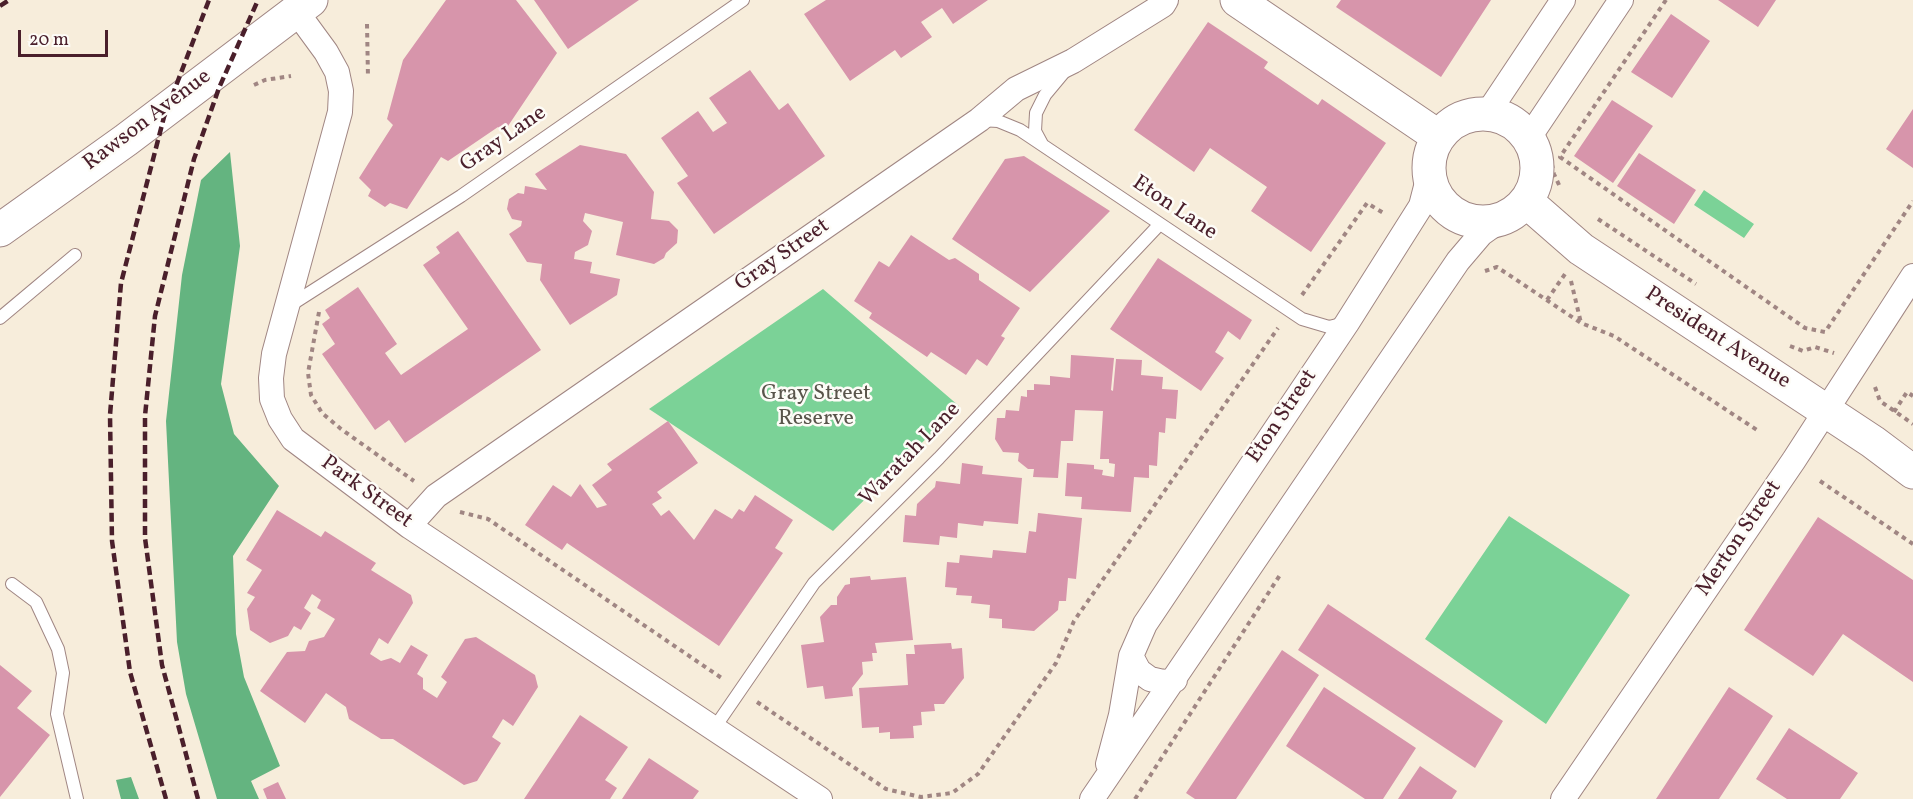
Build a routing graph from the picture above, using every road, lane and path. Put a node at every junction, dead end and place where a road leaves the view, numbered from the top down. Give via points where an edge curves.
1 (743, 0) edge
2 (1166, 0) edge
3 (1237, 0) edge
4 (1563, 0) edge
5 (1621, 0) edge
6 (1666, 0) edge
7 (303, 6) edge
8 (1073, 61) junction
9 (1486, 114) junction
10 (979, 120) junction
11 (1439, 137) junction
12 (1539, 143) junction
13 (1047, 149) junction
14 (1429, 175) junction
15 (1566, 195) dead end
16 (1913, 201) edge
17 (1514, 210) junction
18 (1592, 215) dead end
19 (1159, 225) junction
20 (1407, 228) junction
21 (0, 230) edge
22 (75, 255) dead end
23 (1458, 261) junction
24 (1913, 276) edge
25 (1706, 291) dead end
26 (1547, 300) junction
27 (285, 308) junction
28 (1290, 312) junction
29 (0, 318) edge
30 (1581, 322) junction
31 (1347, 323) junction
32 (1783, 342) dead end
33 (1815, 347) dead end
34 (1913, 396) edge
35 (1826, 411) junction
36 (1913, 424) edge
37 (1760, 432) dead end
38 (1913, 472) edge
39 (1820, 481) dead end
40 (409, 526) junction
41 (1913, 544) edge
42 (12, 584) dead end
43 (1131, 657) junction
44 (1175, 680) junction
45 (713, 730) junction
46 (886, 789) dead end
47 (1095, 795) edge
48 (77, 799) edge
49 (820, 799) edge
50 (1563, 799) edge

1 - 27 lane, Gray Lane via 461,196
2 - 8 street, Gray Street
3 - 11 street
4 - 9 street
5 - 12 street
6 - 16 path via 1560,157 1805,328 1825,332
7 - 21 street, Rawson Avenue
7 - 27 street, Park Street via 337,72 340,112
8 - 10 street, Gray Street via 1016,89
8 - 13 lane via 1045,95 1036,113 1036,134
9 - 11 street via 1460,119
9 - 12 street via 1510,122
10 - 13 lane, Eton Lane via 1010,126
10 - 40 street, Gray Street via 436,496
11 - 14 street via 1432,148
12 - 15 path
12 - 17 street via 1534,187
13 - 19 lane, Eton Lane
14 - 17 street via 1442,203 1455,215 1487,222
14 - 20 street, Eton Street via 1421,206
17 - 23 street, Eton Street via 1481,234
17 - 35 street, President Avenue via 1581,249
18 - 25 path
19 - 28 lane, Eton Lane
19 - 45 lane, Waratah Lane via 939,458 813,583
20 - 28 path via 1367,203
20 - 31 street, Eton Street
22 - 29 lane
23 - 26 path via 1477,273 1497,267
23 - 44 street, Eton Street
24 - 35 street, Merton Street
26 - 30 path
26 - 30 path via 1569,269
27 - 40 street, Park Street via 271,378 272,399 280,419 293,439
28 - 31 lane, Eton Lane via 1321,327
28 - 46 path via 1074,621 1056,663 978,774 952,793 921,797
30 - 37 path via 1614,336
31 - 43 street, Eton Street via 1145,624
32 - 33 path via 1803,351
34 - 36 path via 1907,392 1894,412
35 - 38 street, President Avenue
35 - 50 street, Merton Street
39 - 41 path
40 - 45 street, Park Street
42 - 48 lane via 36,602 58,650 63,673 57,714
43 - 44 street via 1144,676 1163,682
43 - 47 street, Eton Street via 1114,746
44 - 47 street, Eton Street
45 - 49 street, Park Street

